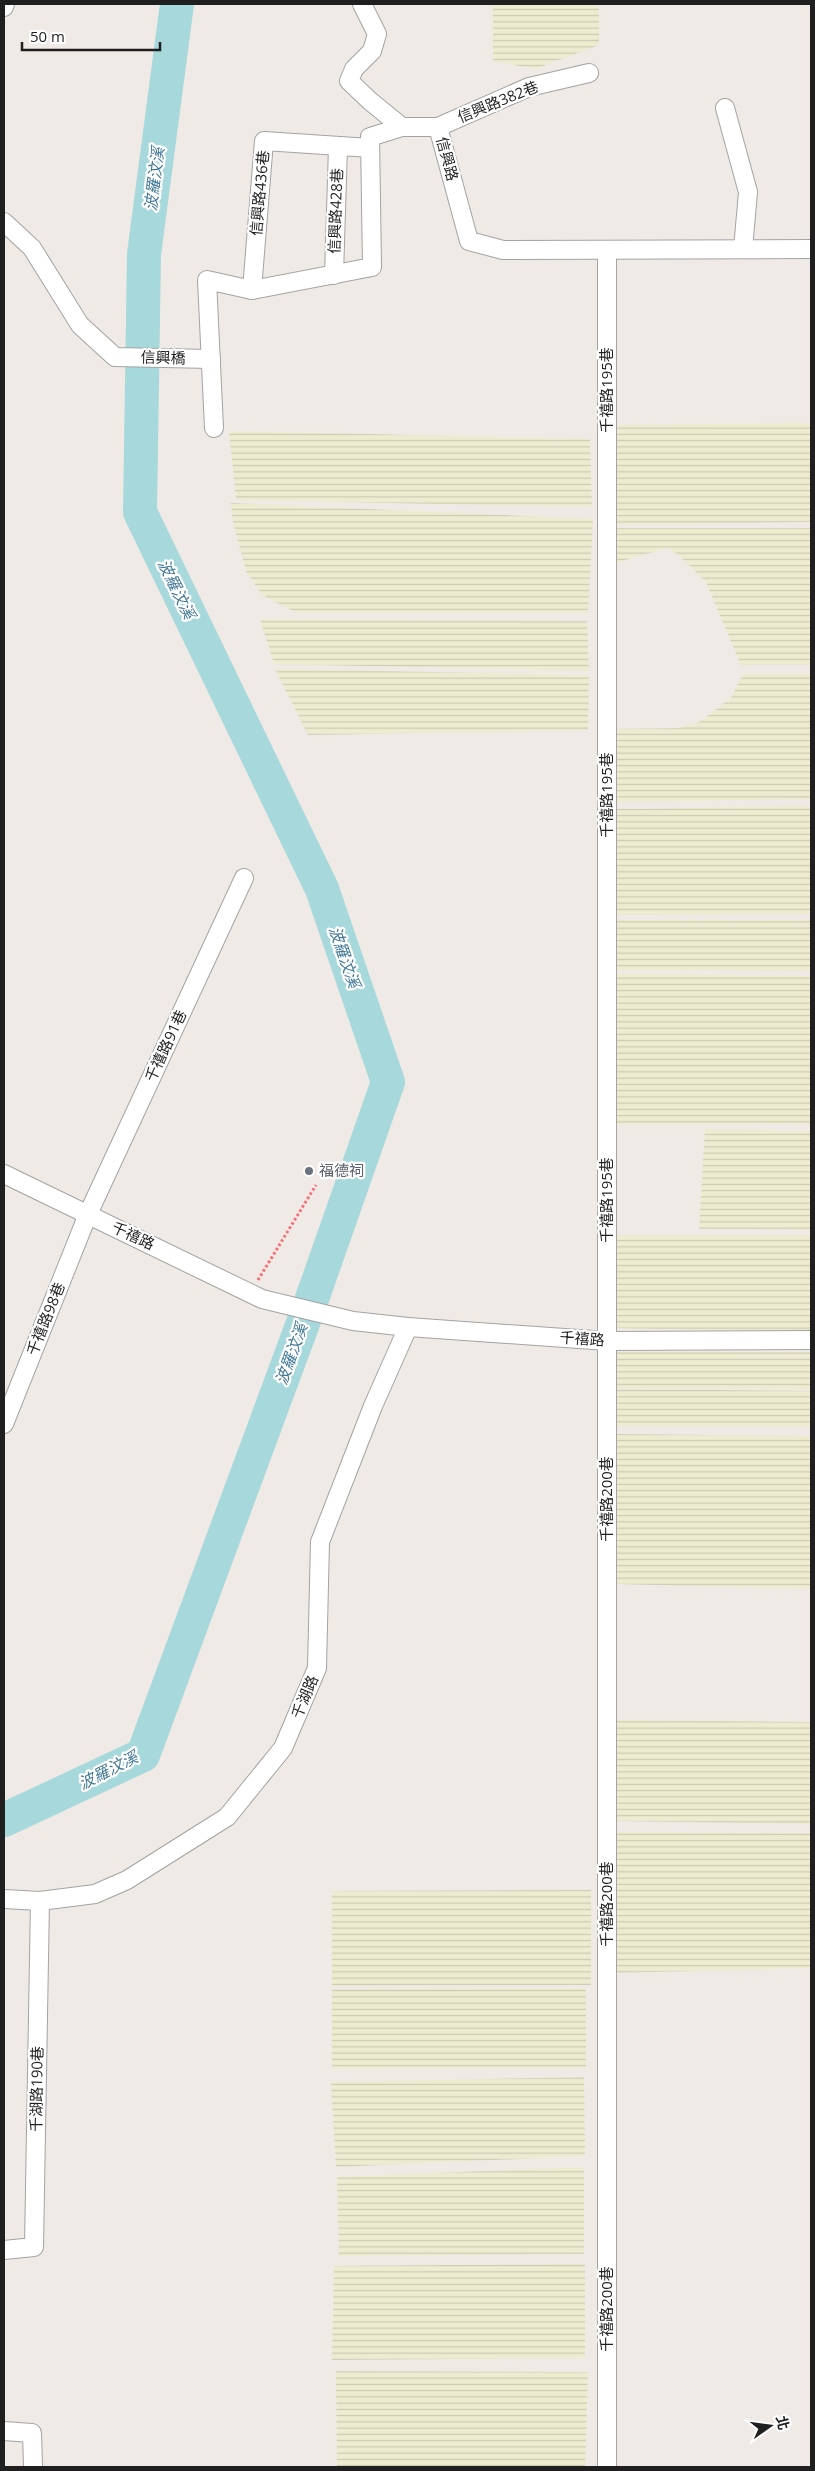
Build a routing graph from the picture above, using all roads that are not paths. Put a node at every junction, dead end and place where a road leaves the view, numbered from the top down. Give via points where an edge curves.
1 (362, 4) edge
2 (589, 74) dead end
3 (725, 108) dead end
4 (402, 127) junction
5 (438, 127) junction
6 (338, 147) junction
7 (370, 148) junction
8 (4, 222) edge
9 (811, 249) edge
10 (607, 250) junction
11 (743, 250) junction
12 (334, 275) junction
13 (252, 290) junction
14 (211, 359) junction
15 (214, 428) dead end
16 (244, 878) dead end
17 (4, 1174) edge
18 (88, 1214) junction
19 (408, 1327) junction
20 (811, 1340) edge
21 (607, 1341) junction
22 (4, 1424) edge
23 (4, 1899) edge
24 (40, 1901) junction
25 (4, 2250) edge
26 (4, 2432) edge
27 (33, 2467) edge
28 (607, 2467) edge

1 - 4 street via 376,34 372,51 354,69 349,81
2 - 5 street, 信興路382巷 via 529,87
3 - 11 street via 748,192
4 - 5 street, 信興路
4 - 7 street, 信興路 via 370,138
5 - 10 street, 信興路 via 469,241 503,250
6 - 7 street, 信興路436巷
6 - 12 street, 信興路428巷
6 - 13 street, 信興路436巷 via 264,141
7 - 12 street via 372,267
8 - 14 street, 信興橋 via 32,248 80,325 115,357
9 - 11 street, 信興路
10 - 11 street, 信興路
10 - 21 street, 千禧路195巷
12 - 13 street
13 - 14 street via 207,280
14 - 15 street
16 - 18 street, 千禧路91巷
17 - 18 street, 千禧路
18 - 19 street, 千禧路 via 256,1296 353,1321
18 - 22 street, 千禧路98巷
19 - 21 street, 千禧路
19 - 24 street, 千湖路 via 320,1542 317,1668 283,1748 227,1818 127,1880 95,1894
20 - 21 street, 千禧路
21 - 28 street, 千禧路200巷
23 - 24 street, 千湖路
24 - 25 street, 千湖路190巷 via 34,2246
26 - 27 street via 32,2433

